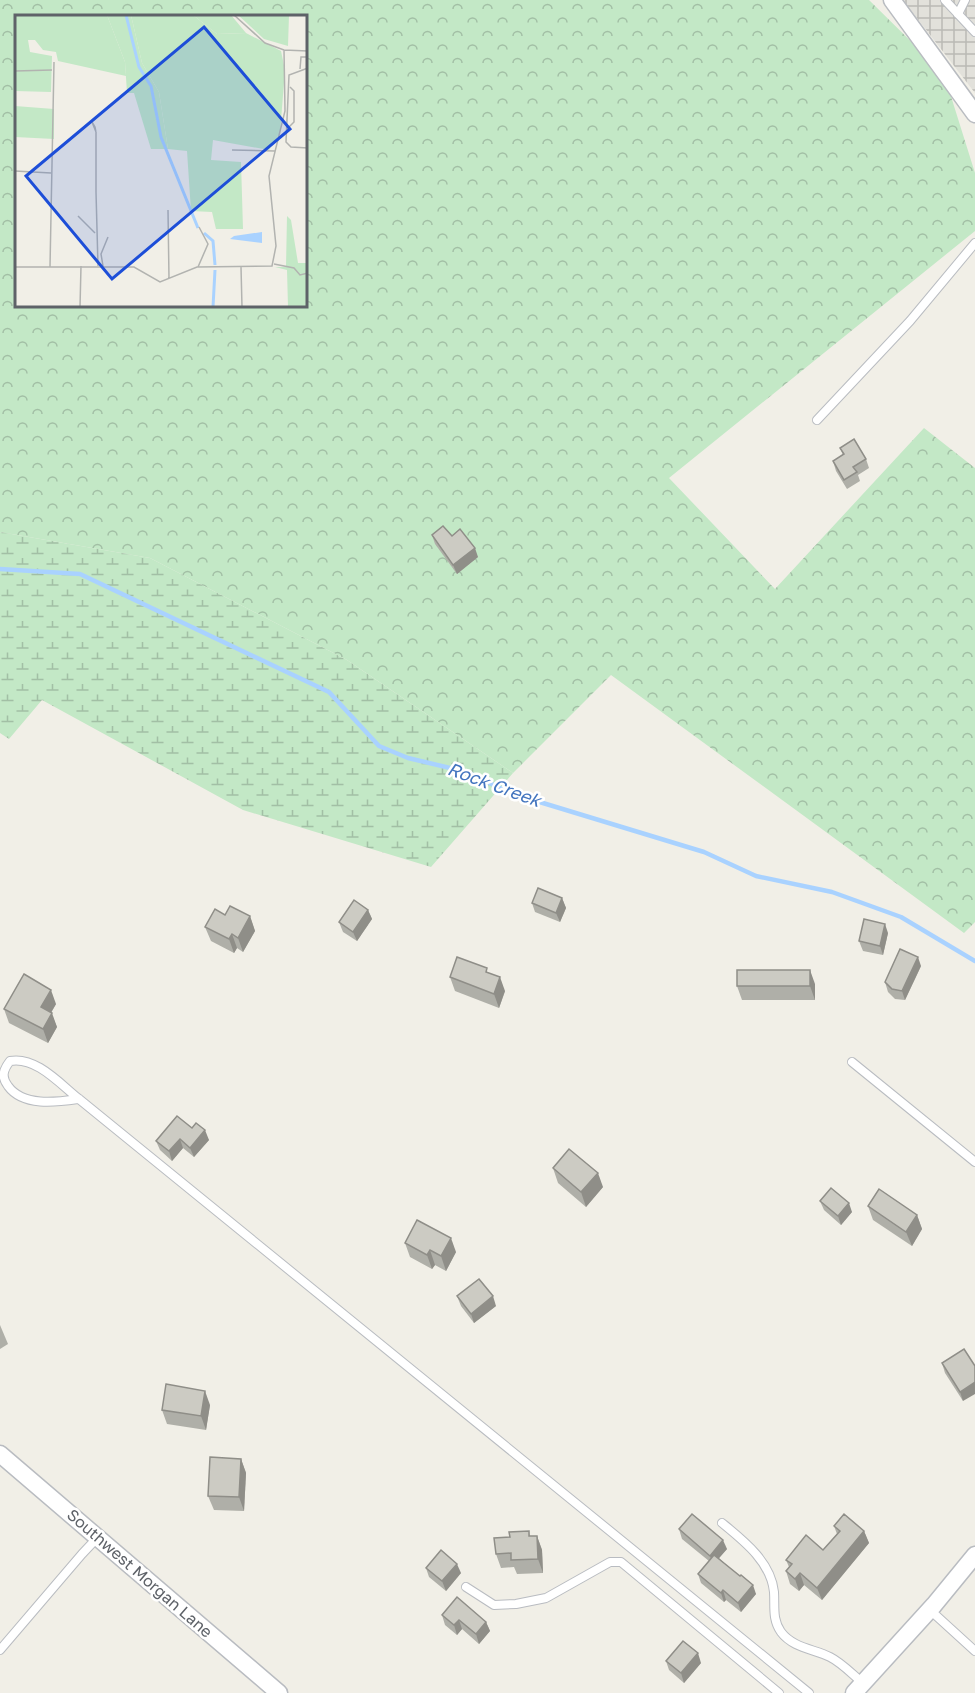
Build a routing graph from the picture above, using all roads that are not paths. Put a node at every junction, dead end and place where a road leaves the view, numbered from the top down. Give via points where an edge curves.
1 (892, 0) edge
2 (945, 0) edge
3 (965, 0) edge
4 (958, 14) junction
5 (975, 32) edge
6 (975, 114) edge
7 (975, 243) edge
8 (817, 420) dead end
9 (852, 1062) dead end
10 (79, 1099) junction
11 (975, 1162) edge
12 (0, 1454) edge
13 (722, 1523) dead end
14 (98, 1537) junction
15 (975, 1554) edge
16 (466, 1587) dead end
17 (930, 1610) junction
18 (0, 1650) edge
19 (975, 1651) edge
20 (858, 1688) edge
21 (279, 1693) edge
22 (779, 1693) edge
23 (809, 1693) edge

1 - 6 street
2 - 4 lane
3 - 4 lane
4 - 5 lane
7 - 8 lane via 910,321
9 - 11 lane
10 - 10 lane via 31,1063 10,1061 4,1070 4,1081 21,1098 58,1102
10 - 23 lane
12 - 14 street, Southwest Morgan Lane
13 - 20 lane via 750,1547 767,1569 774,1592 776,1623 783,1634 796,1644 833,1658
14 - 18 lane
14 - 21 street, Southwest Morgan Lane
15 - 17 street
16 - 22 lane via 494,1605 516,1604 546,1598 610,1562 621,1562
17 - 19 lane
17 - 20 street

